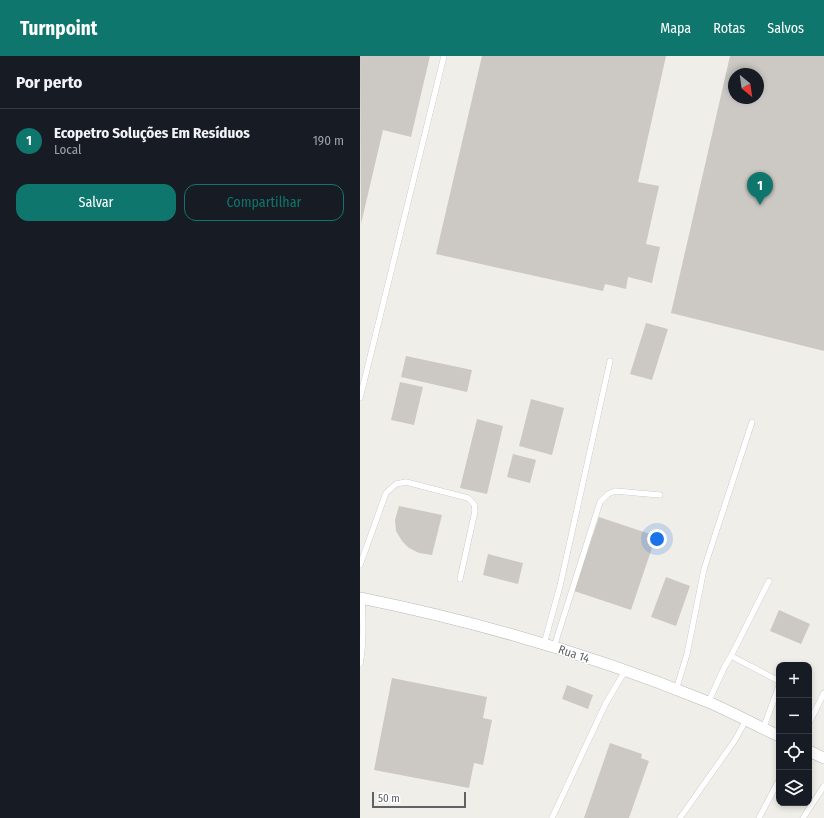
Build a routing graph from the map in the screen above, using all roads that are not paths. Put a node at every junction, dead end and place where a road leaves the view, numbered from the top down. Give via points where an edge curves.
1 (444, 56) edge
2 (610, 361) dead end
3 (360, 398) edge
4 (752, 422) dead end
5 (660, 495) dead end
6 (360, 565) edge
7 (460, 579) dead end
8 (769, 581) dead end
9 (361, 598) edge
10 (549, 646) junction
11 (361, 648) edge
12 (731, 656) junction
13 (360, 664) edge
14 (625, 671) junction
15 (776, 679) edge
16 (676, 690) junction
17 (776, 694) edge
18 (824, 694) edge
19 (708, 703) junction
20 (812, 717) edge
21 (746, 720) junction
22 (763, 729) junction
23 (776, 735) edge
24 (812, 752) edge
25 (824, 758) edge
26 (776, 786) edge
27 (824, 786) edge
28 (552, 818) edge
29 (680, 818) edge
30 (759, 818) edge
31 (803, 818) edge

1 - 3 lane
2 - 10 lane
4 - 16 lane via 704,569 687,654
5 - 10 lane via 615,491 600,502
6 - 7 lane via 386,493 396,484 406,482 468,498 474,504 475,511
8 - 12 lane
9 - 10 street, Rua 14 via 481,626
9 - 11 lane via 364,625
10 - 14 street, Rua 14
11 - 13 lane
12 - 15 lane
12 - 19 lane
14 - 16 street, Rua 14
14 - 28 lane via 606,704
16 - 19 street, Rua 14
17 - 22 lane
18 - 20 lane
19 - 21 street, Rua 14
21 - 22 street, Rua 14
21 - 29 lane via 735,740
22 - 23 street, Rua 14
24 - 25 street
26 - 30 lane
27 - 31 lane

